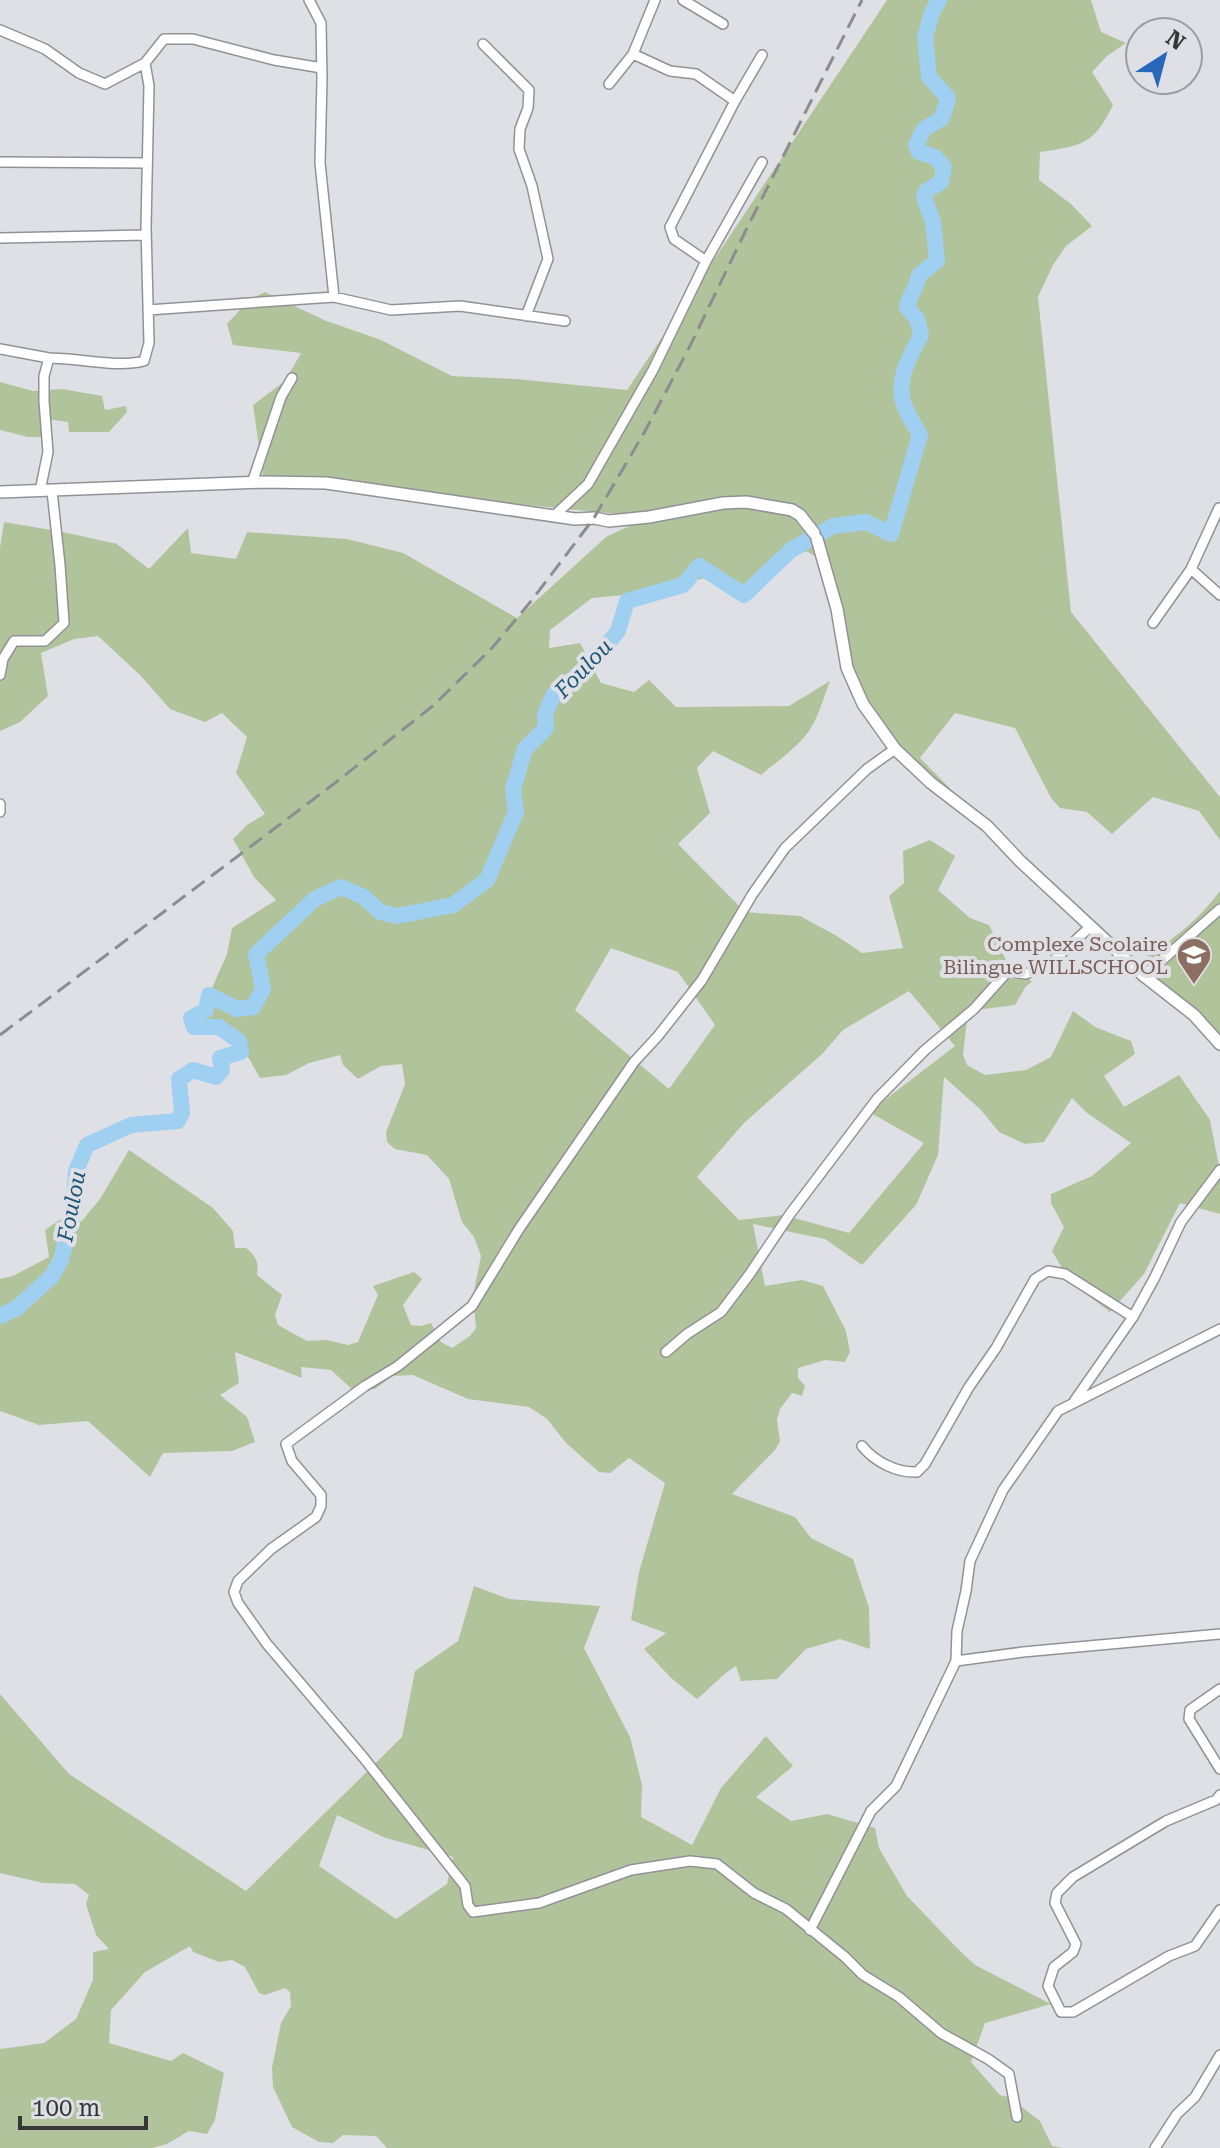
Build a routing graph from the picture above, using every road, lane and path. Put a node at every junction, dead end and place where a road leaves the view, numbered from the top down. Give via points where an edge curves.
1 (309, 0) edge
2 (655, 0) edge
3 (683, 0) edge
4 (723, 24) dead end
5 (0, 30) edge
6 (483, 44) dead end
7 (633, 54) junction
8 (762, 55) dead end
9 (145, 63) junction
10 (322, 68) junction
11 (609, 84) dead end
12 (735, 101) junction
13 (0, 162) edge
14 (762, 162) dead end
15 (147, 163) junction
16 (146, 235) junction
17 (0, 238) edge
18 (706, 261) junction
19 (334, 297) junction
20 (148, 310) junction
21 (526, 316) junction
22 (565, 321) dead end
23 (0, 349) edge
24 (49, 358) junction
25 (292, 378) dead end
26 (252, 483) junction
27 (46, 491) junction
28 (0, 492) edge
29 (1219, 508) edge
30 (555, 515) junction
31 (1191, 569) junction
32 (1220, 595) edge
33 (1153, 623) dead end
34 (0, 675) edge
35 (895, 749) junction
36 (0, 804) edge
37 (0, 812) edge
38 (1220, 909) edge
39 (1091, 926) junction
40 (1144, 976) junction
41 (1220, 1044) edge
42 (1220, 1170) edge
43 (1133, 1317) junction
44 (1220, 1329) edge
45 (666, 1352) dead end
46 (1074, 1401) junction
47 (862, 1446) dead end
48 (1220, 1634) edge
49 (956, 1661) junction
50 (1220, 1689) edge
51 (1220, 1769) edge
52 (1220, 1795) edge
53 (1220, 1910) edge
54 (810, 1930) junction
55 (1220, 2055) edge
56 (1017, 2117) dead end
57 (1155, 2148) edge

1 - 10 street via 321,23
2 - 7 street
3 - 4 street
5 - 9 street via 105,84
6 - 21 street via 529,90 519,149 548,259
7 - 11 street
7 - 12 street via 670,71 696,74
8 - 12 street
9 - 10 street via 164,39 193,39
9 - 15 street
10 - 19 street via 320,163
12 - 18 street via 670,227 674,239
13 - 15 street
14 - 18 street
15 - 16 street
16 - 17 street
16 - 20 street
18 - 30 street via 653,370 588,484
19 - 20 street
19 - 21 street via 391,310 460,306
20 - 24 street via 144,361 127,365
21 - 22 street
23 - 24 street
24 - 27 street via 44,376
25 - 26 street
26 - 27 street
26 - 30 street via 326,483
27 - 28 street
27 - 34 street via 64,623 45,641 14,641
29 - 31 street
30 - 35 street via 609,521 746,502 800,515 816,536 847,668 863,704
31 - 32 street
31 - 33 street
35 - 39 street via 987,826
35 - 54 street via 785,848 702,980 634,1062 472,1306 398,1366 286,1444 292,1461 321,1495 321,1506 316,1517 238,1581 234,1592 267,1644 465,1886 473,1912 539,1903 631,1870 690,1861 717,1864
36 - 37 street
38 - 40 street
39 - 40 street
39 - 45 street via 1051,963 1026,974 1008,971 974,1009 925,1050 877,1099 721,1312
40 - 41 street via 1194,1015
42 - 43 street via 1181,1222
43 - 46 street
43 - 47 street via 1065,1274 1048,1271 1035,1279 917,1472 905,1473 871,1457
44 - 46 street
46 - 49 street via 1058,1411 1003,1490 970,1561
48 - 49 street
49 - 54 street via 896,1786 871,1811
50 - 51 street via 1190,1710 1189,1719
52 - 53 street via 1166,1821 1073,1877 1057,1893 1055,1903 1076,1944 1054,1967 1048,1986 1061,2012 1073,2012 1195,1946
54 - 56 street via 941,2033 1009,2074
55 - 57 street

